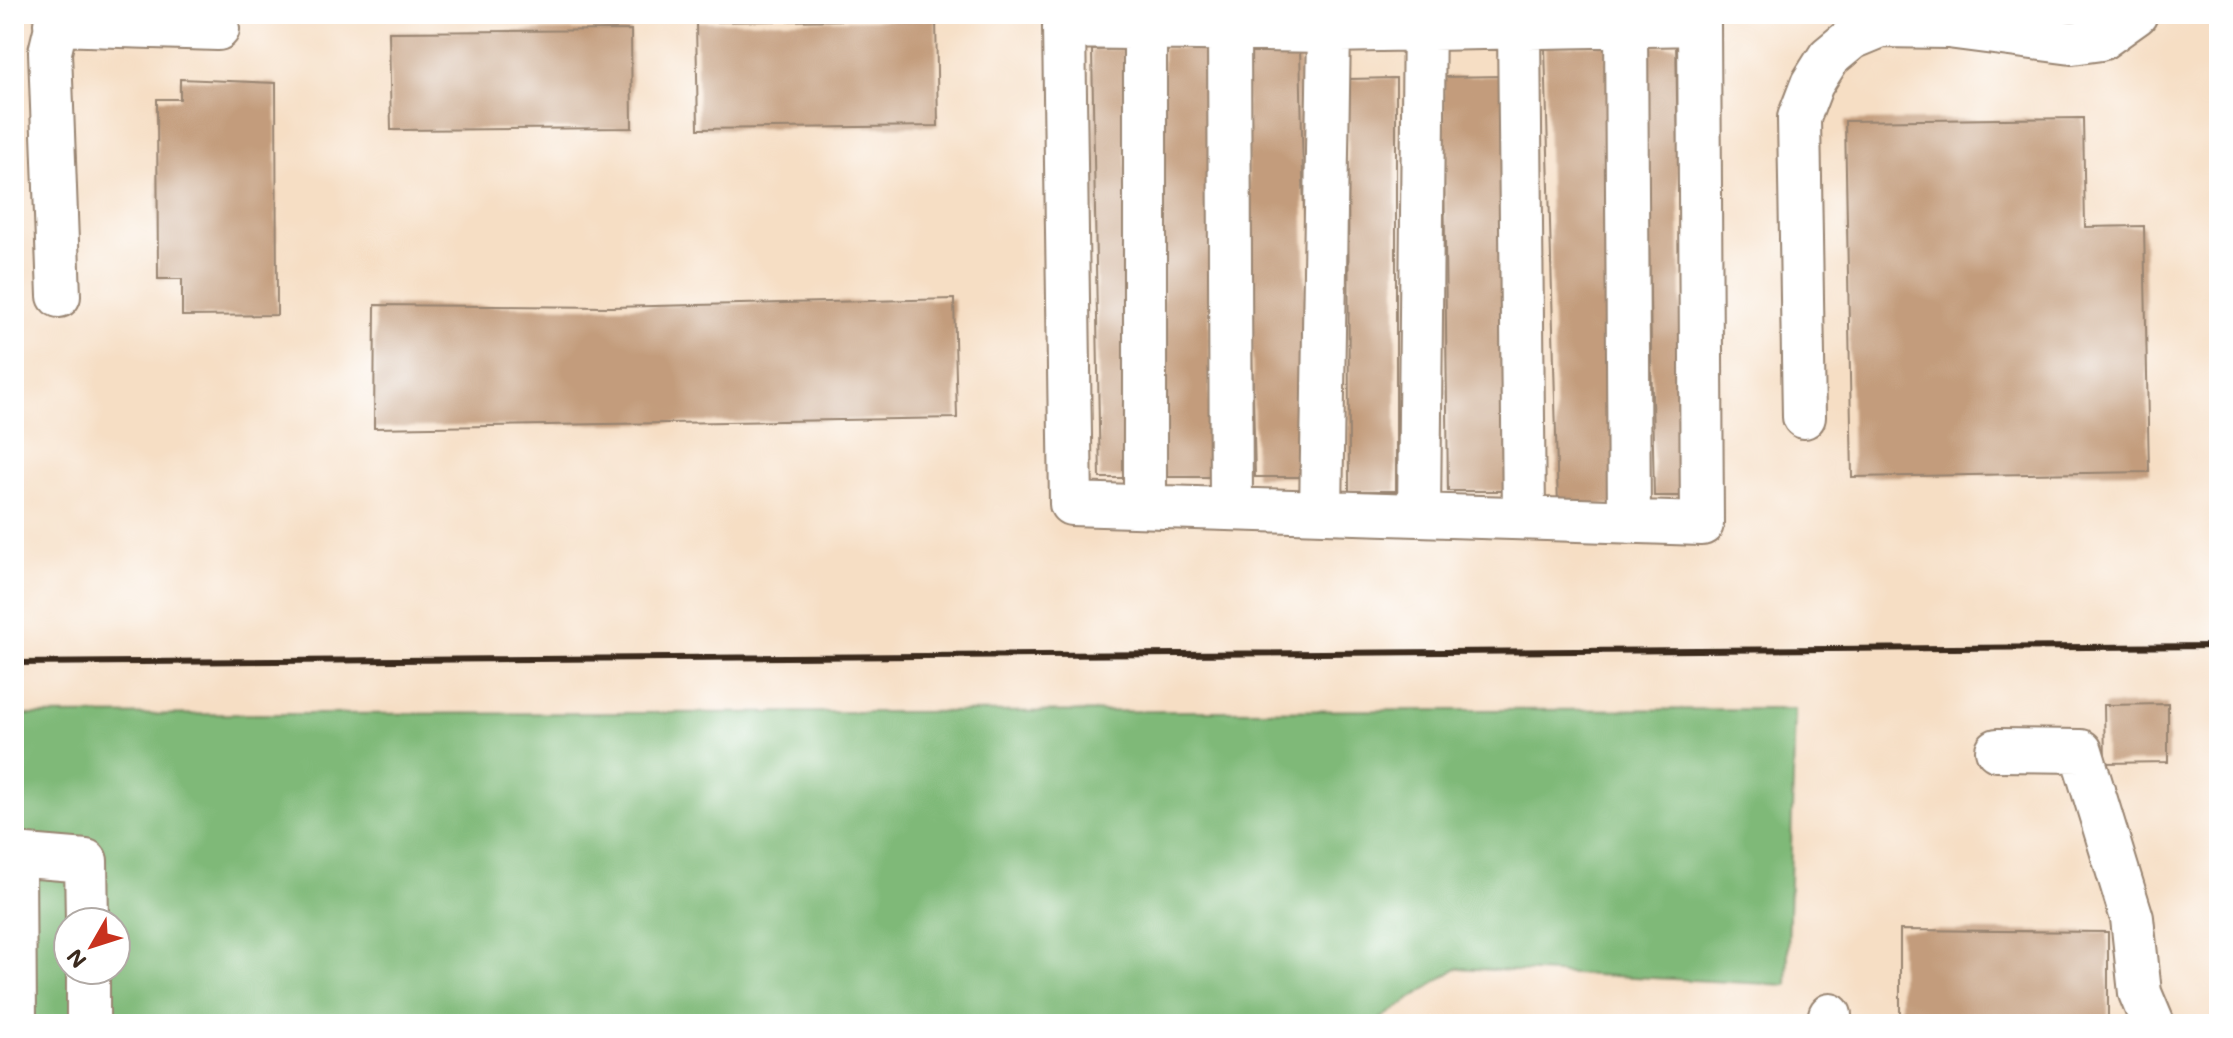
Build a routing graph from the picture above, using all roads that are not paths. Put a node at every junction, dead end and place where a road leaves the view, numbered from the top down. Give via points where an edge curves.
1 (2136, 14) edge
2 (57, 19) edge
3 (1425, 22) edge
4 (1626, 25) junction
5 (1145, 28) junction
6 (1519, 28) junction
7 (218, 29) dead end
8 (1229, 29) junction
9 (1329, 31) junction
10 (59, 296) dead end
11 (1804, 417) dead end
12 (1145, 506) junction
13 (1231, 509) junction
14 (1321, 512) junction
15 (1419, 515) junction
16 (1524, 518) junction
17 (1629, 522) junction
18 (1997, 750) dead end
19 (87, 906) edge
20 (88, 986) edge
21 (15, 1024) edge
22 (88, 1024) edge
23 (2153, 1024) edge

1 - 11 street via 2101,39 2072,43 1948,27 1881,26 1852,38 1829,57 1799,118
2 - 7 street
2 - 10 street via 50,52
3 - 6 street
3 - 9 street
3 - 15 street
4 - 6 street
4 - 17 street
4 - 17 street via 1699,24 1702,524
5 - 8 street
5 - 12 street
5 - 12 street via 1064,27 1071,504
6 - 16 street
8 - 9 street
8 - 13 street
9 - 14 street
12 - 13 street
13 - 14 street
14 - 15 street
15 - 16 street
16 - 17 street
18 - 23 street via 2081,751 2132,918 2140,993
19 - 21 street via 86,861 14,855
20 - 22 street

